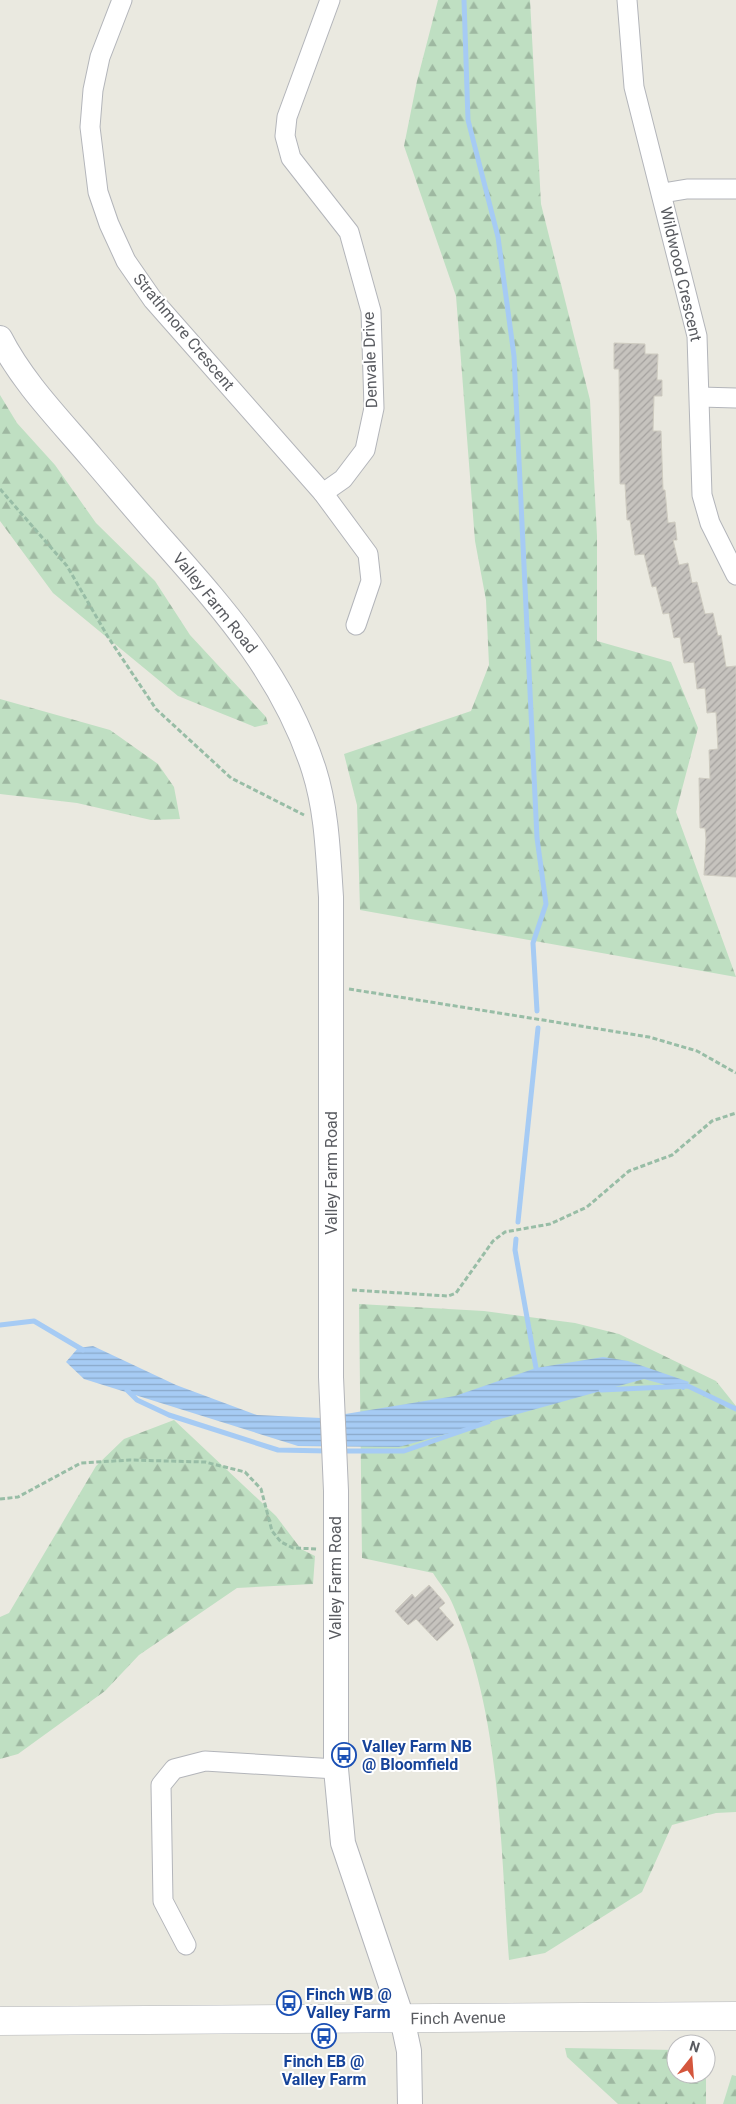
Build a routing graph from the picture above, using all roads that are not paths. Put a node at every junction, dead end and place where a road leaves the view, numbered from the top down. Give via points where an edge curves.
1 (122, 0) edge
2 (330, 0) edge
3 (627, 0) edge
4 (736, 189) edge
5 (663, 194) junction
6 (0, 338) edge
7 (700, 397) junction
8 (736, 398) edge
9 (323, 493) junction
10 (736, 575) edge
11 (356, 625) dead end
12 (336, 1769) junction
13 (186, 1946) dead end
14 (736, 2016) edge
15 (402, 2018) junction
16 (0, 2021) edge
17 (410, 2104) edge

1 - 9 street, Strathmore Crescent via 100,57 90,127 98,192 109,224 126,261 153,300
2 - 9 street, Denvale Drive via 287,117 285,136 290,158 349,232 371,311 374,408 365,450 343,479
3 - 5 street, Wildwood Crescent via 634,87
4 - 5 street via 687,189
5 - 7 street, Wildwood Crescent via 697,336
6 - 12 street, Valley Farm Road via 12,362 227,613 262,660 299,729 314,772 326,824 331,897 331,1377 336,1491
7 - 8 street
7 - 10 street, Wildwood Crescent via 702,495 710,523
9 - 11 street, Strathmore Crescent via 368,554 371,581
12 - 13 street via 204,1761 174,1769 161,1785 163,1901
12 - 15 street, Valley Farm Road via 343,1843
14 - 15 main road, Finch Avenue
15 - 16 main road, Finch Avenue
15 - 17 street, Valley Farm Road via 408,2051

